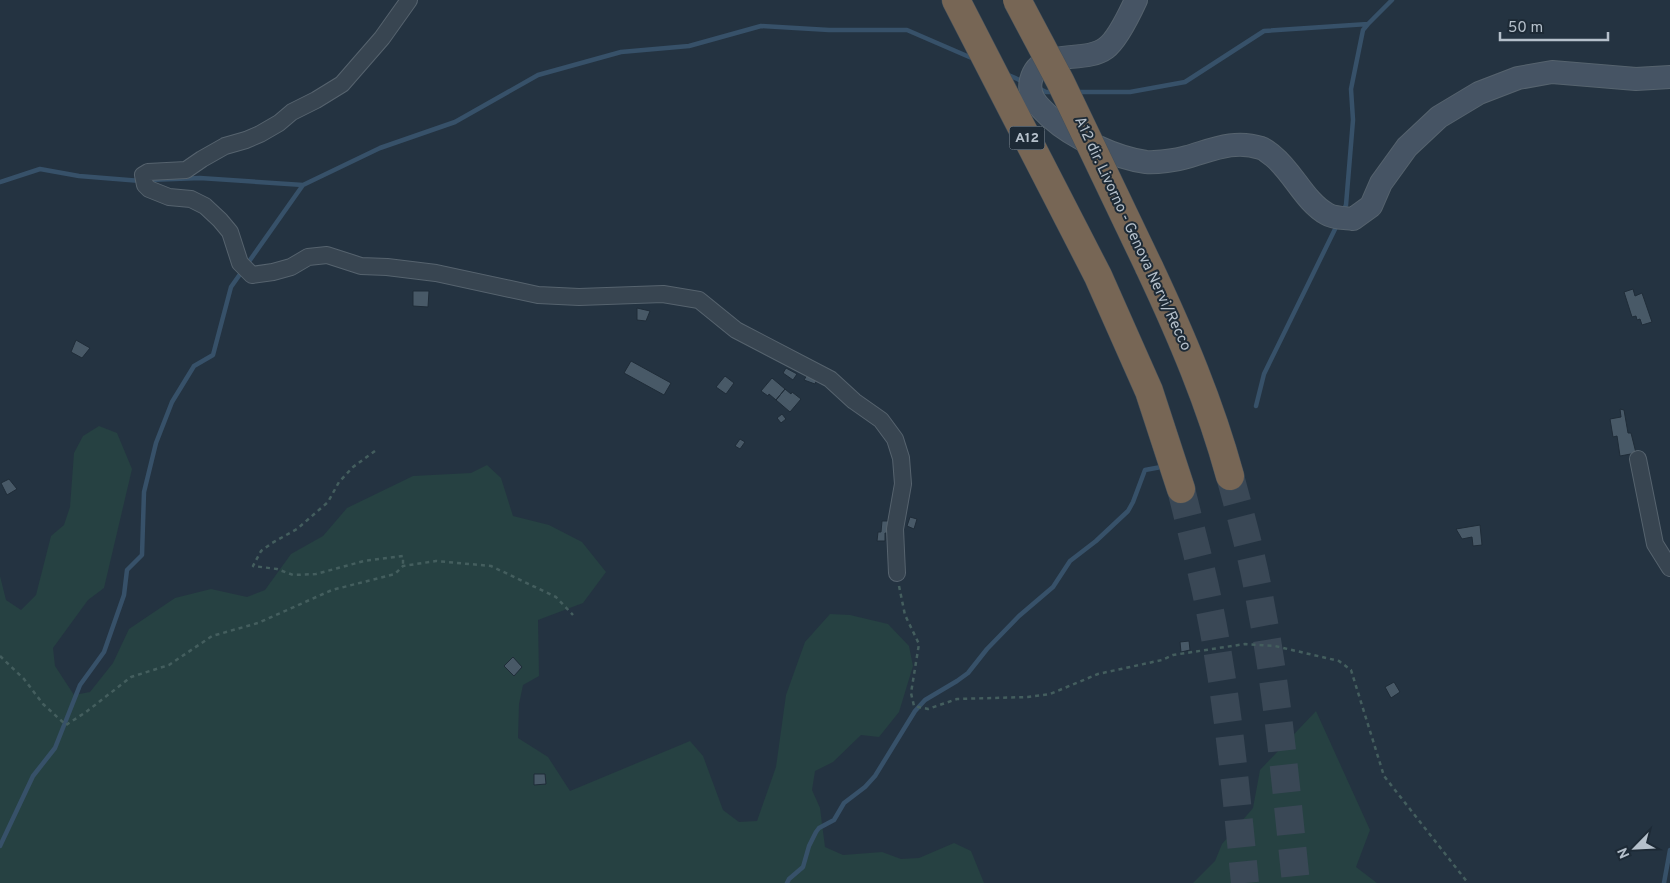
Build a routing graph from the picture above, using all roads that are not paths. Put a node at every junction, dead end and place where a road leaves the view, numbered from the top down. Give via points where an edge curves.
1 (409, 0) edge
2 (956, 0) edge
3 (1018, 0) edge
4 (1136, 0) edge
5 (1670, 77) edge
6 (1638, 459) dead end
7 (1230, 476) tunnel mouth
8 (1181, 489) tunnel mouth
9 (1670, 568) edge
10 (897, 573) road end

1 - 10 street via 382,38 342,84 260,134 225,146 186,170 148,172 144,180 149,189 169,197 191,199 205,206 230,232 246,269 273,272 308,257 327,256 361,266 436,273 538,295 663,294 699,300 736,330 830,379 886,426 895,439 901,458 903,484 895,529
2 - 8 highway, A12 via 1098,276 1149,391
3 - 7 highway, A12 dir. Livorno - Genova Nervi/Recco, bridge via 1181,334 1214,421
4 - 5 street via 1106,48 1049,60 1036,69 1030,94 1038,107 1061,127 1091,144 1146,162 1185,158 1241,144 1263,148 1284,165 1309,198 1327,215 1353,220 1371,206 1381,183 1407,148 1439,117 1480,93 1518,78 1552,72 1636,79
6 - 9 street via 1655,544

